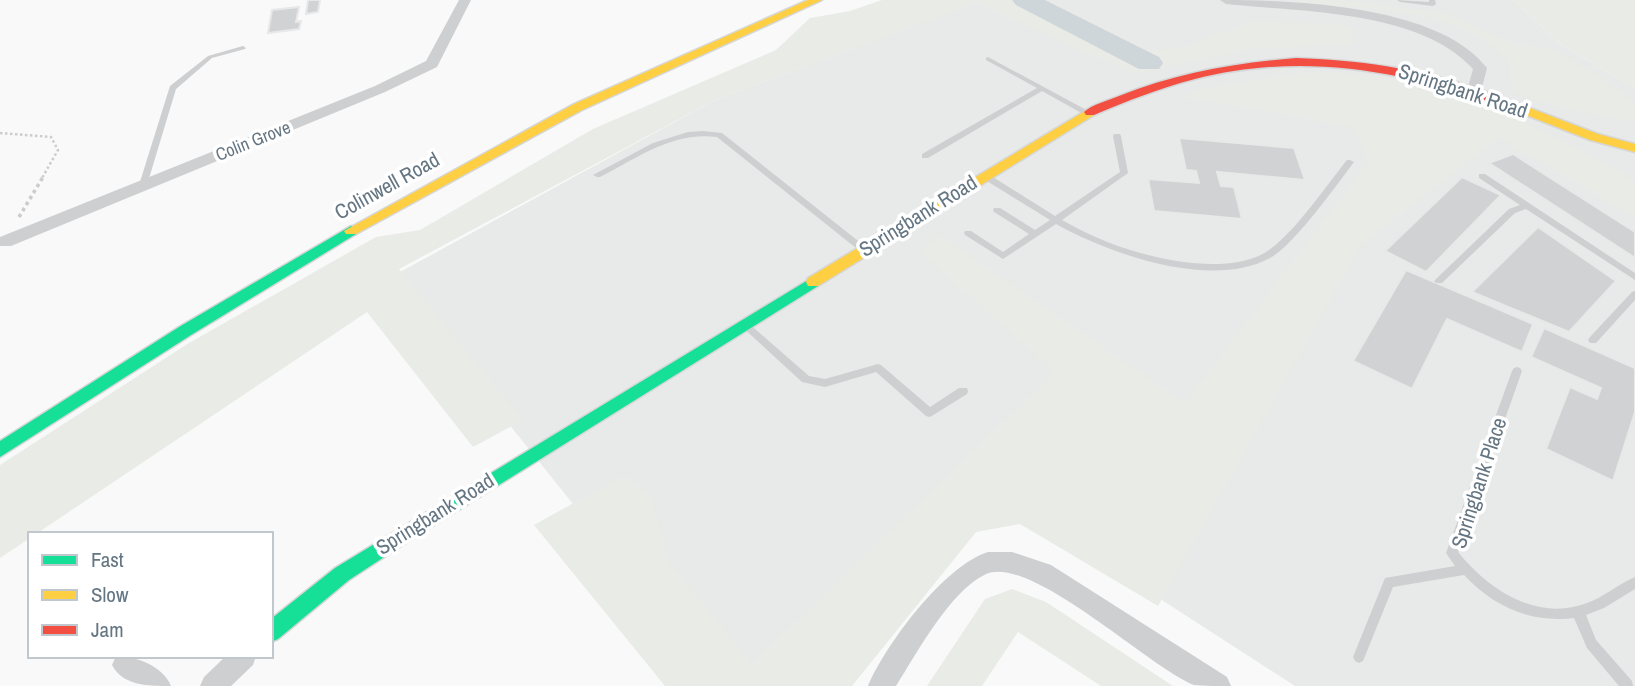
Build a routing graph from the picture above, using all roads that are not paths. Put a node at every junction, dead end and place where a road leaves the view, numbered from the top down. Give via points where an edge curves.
1 (464, 0) edge
2 (817, 0) edge
3 (1226, 0) edge
4 (1400, 0) edge
5 (1432, 0) edge
6 (1262, 2) edge
7 (243, 48) dead end
8 (988, 59) dead end
9 (1042, 89) junction
10 (1474, 91) junction
11 (1088, 113) junction
12 (1117, 136) dead end
13 (1635, 148) edge
14 (925, 156) dead end
15 (1350, 162) dead end
16 (597, 175) dead end
17 (984, 175) junction
18 (1482, 176) dead end
19 (143, 185) junction
20 (1527, 205) junction
21 (997, 210) dead end
22 (1058, 219) junction
23 (968, 233) dead end
24 (1035, 234) junction
25 (5, 242) road end
26 (864, 250) junction
27 (1635, 277) edge
28 (1439, 281) dead end
29 (1635, 294) edge
30 (743, 323) junction
31 (1593, 340) dead end
32 (1517, 371) dead end
33 (963, 390) dead end
34 (0, 450) edge
35 (1464, 570) junction
36 (1635, 582) edge
37 (1578, 612) junction
38 (273, 630) edge
39 (1359, 657) dead end
40 (242, 658) edge
41 (125, 665) dead end
42 (158, 686) edge
43 (213, 686) edge
44 (881, 686) edge
45 (1218, 686) edge
46 (1627, 686) edge

1 - 19 street, Colin Grove via 432,64
2 - 34 street, Colinwell Road via 611,92 407,198 224,306
3 - 6 street
4 - 5 lane via 1433,4
6 - 10 street via 1398,22 1439,34 1477,61 1480,68
7 - 19 lane via 210,57 173,88
8 - 9 lane
9 - 11 lane
9 - 14 lane
10 - 11 street, Springbank Road via 1378,65 1326,59 1269,61 1172,78
10 - 13 street, Springbank Road via 1584,134
11 - 17 street, Springbank Road
12 - 22 lane via 1124,173
15 - 22 lane via 1272,253 1240,266 1144,256 1102,243
16 - 26 lane via 682,134 719,135
17 - 22 lane
17 - 26 street, Springbank Road
18 - 20 lane
19 - 25 street, Colin Grove
20 - 27 lane
20 - 28 lane via 1512,211
21 - 24 lane
22 - 24 lane
23 - 24 lane via 1003,256
26 - 30 street, Springbank Road
29 - 31 lane
30 - 33 lane via 806,379 825,383 878,368 930,413
30 - 38 street, Springbank Road via 369,555
32 - 35 lane, Springbank Place via 1452,553
35 - 37 lane, Springbank Place via 1516,607 1543,614
35 - 39 lane via 1389,582
36 - 37 lane, Springbank Place
37 - 46 lane via 1591,644
40 - 43 street
41 - 42 street
44 - 45 street via 961,578 981,564 1012,562 1043,573

